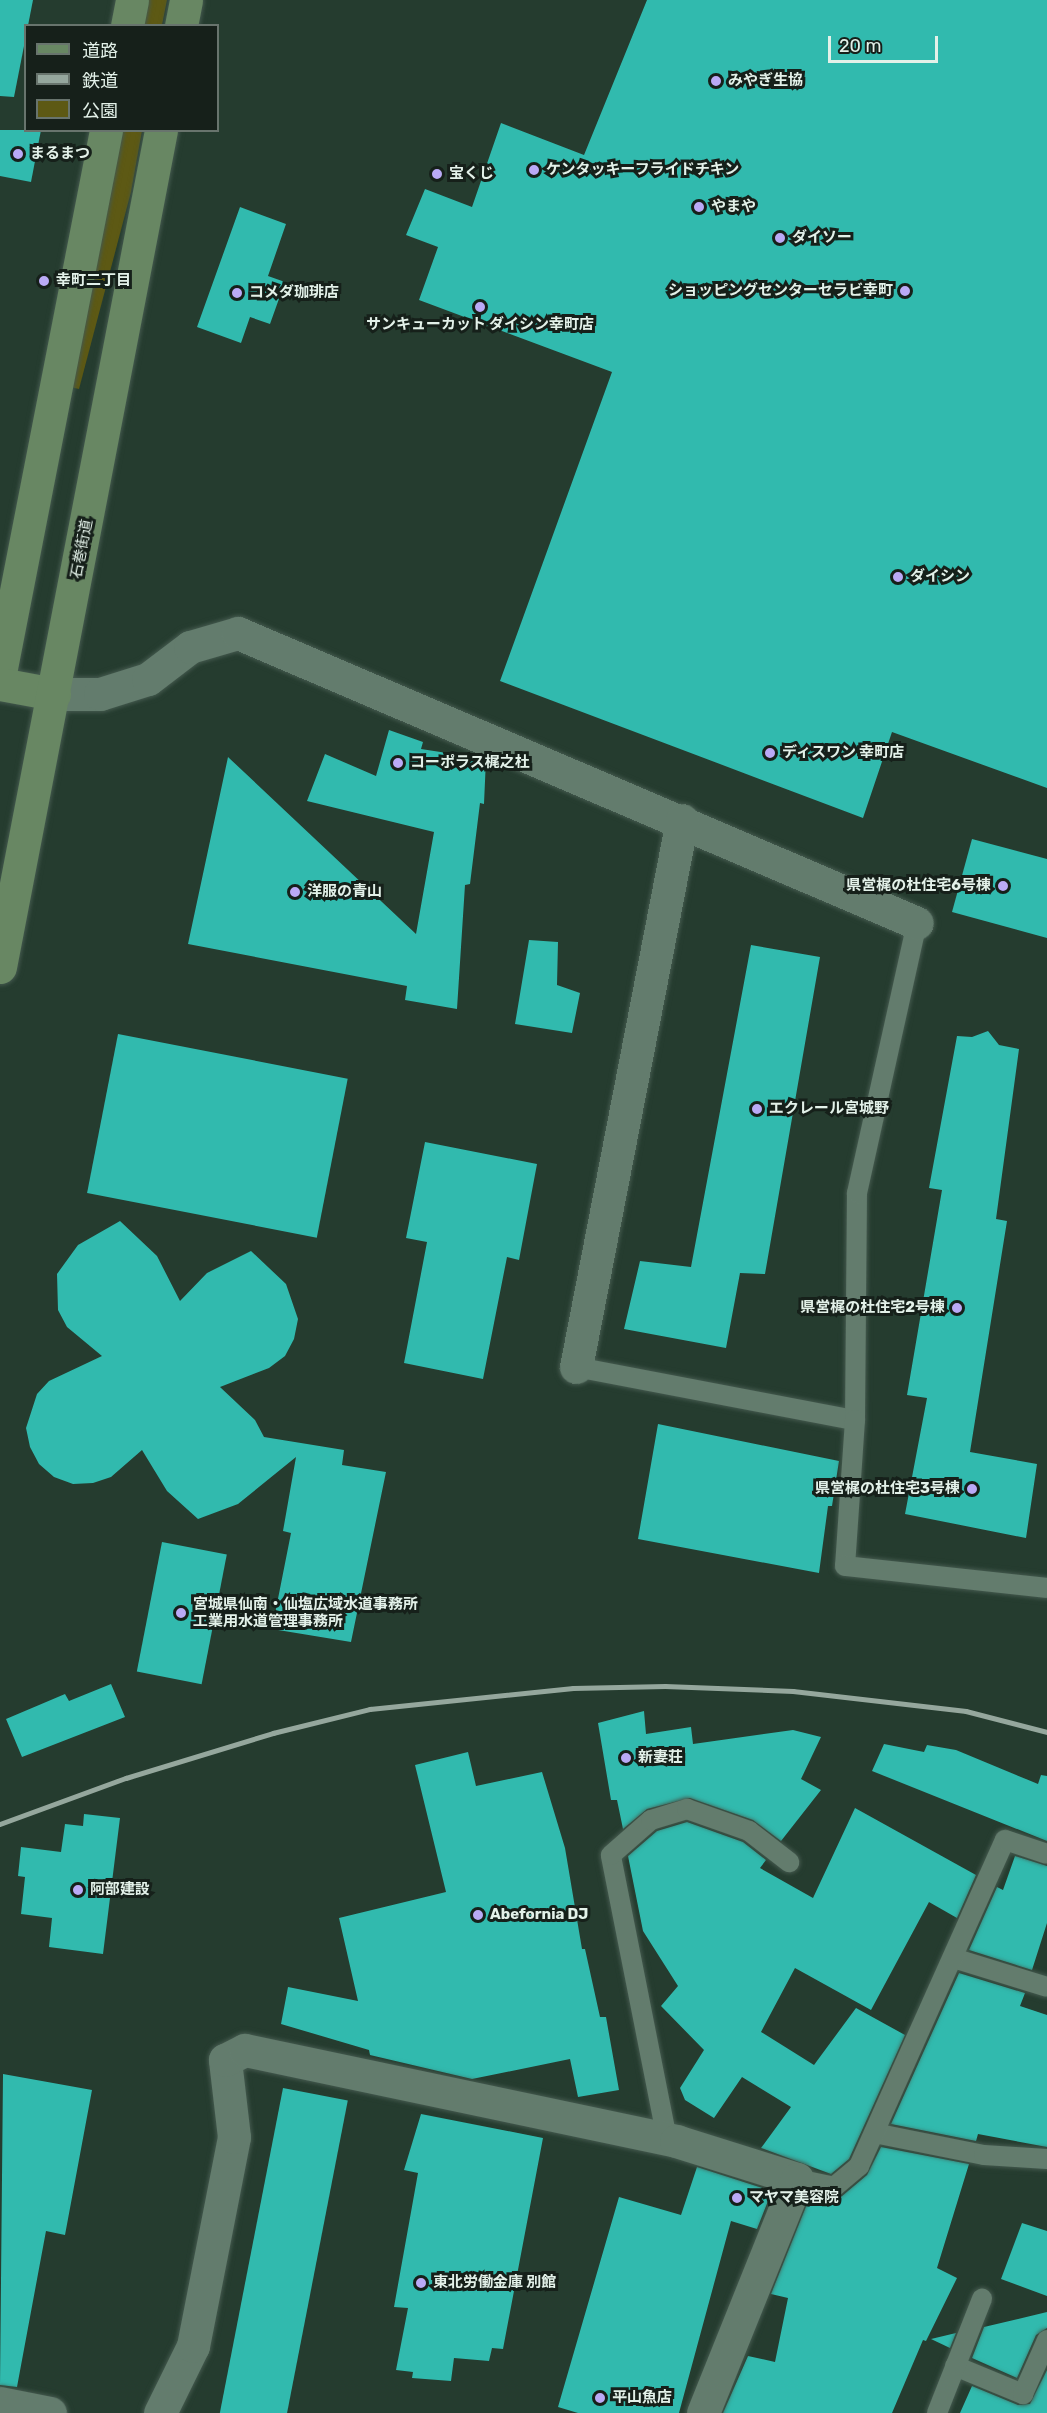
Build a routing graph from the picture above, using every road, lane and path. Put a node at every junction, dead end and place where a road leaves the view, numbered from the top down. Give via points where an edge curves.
1 (132, 0) edge
2 (186, 0) edge
3 (127, 24) edge
4 (181, 24) edge
5 (106, 132) edge
6 (161, 132) edge
7 (0, 673) edge
8 (0, 684) edge
9 (54, 694) junction
10 (682, 820) junction
11 (917, 923) joint
12 (0, 967) edge
13 (576, 1367) joint
14 (855, 1420) junction
15 (1047, 1588) edge
16 (1047, 1854) edge
17 (789, 1862) dead end
18 (952, 1958) junction
19 (1047, 1988) edge
20 (874, 2133) junction
21 (667, 2139) junction
22 (1047, 2159) edge
23 (797, 2179) junction
24 (982, 2299) dead end
25 (1047, 2340) edge
26 (955, 2366) junction
27 (0, 2403) edge
28 (50, 2413) edge
29 (160, 2413) edge
30 (703, 2413) edge
31 (936, 2413) edge

1 - 3 street
2 - 4 street
5 - 7 street
6 - 9 street, 石巻街道
8 - 9 street
9 - 10 street via 100,694 148,679 190,647 238,633
9 - 12 street, 石巻街道
10 - 11 street
10 - 13 street
11 - 14 lane via 857,1193
13 - 14 lane
14 - 15 lane via 845,1566
16 - 18 lane via 1005,1839
17 - 21 lane via 749,1831 687,1809 651,1820 610,1855
18 - 19 lane
18 - 20 lane
20 - 22 lane via 984,2155
20 - 23 lane via 860,2166 834,2187
21 - 23 street
21 - 29 street via 245,2050 225,2060 234,2137 193,2346
23 - 30 street
24 - 26 lane
25 - 26 lane via 1023,2394
26 - 31 lane
27 - 28 street

